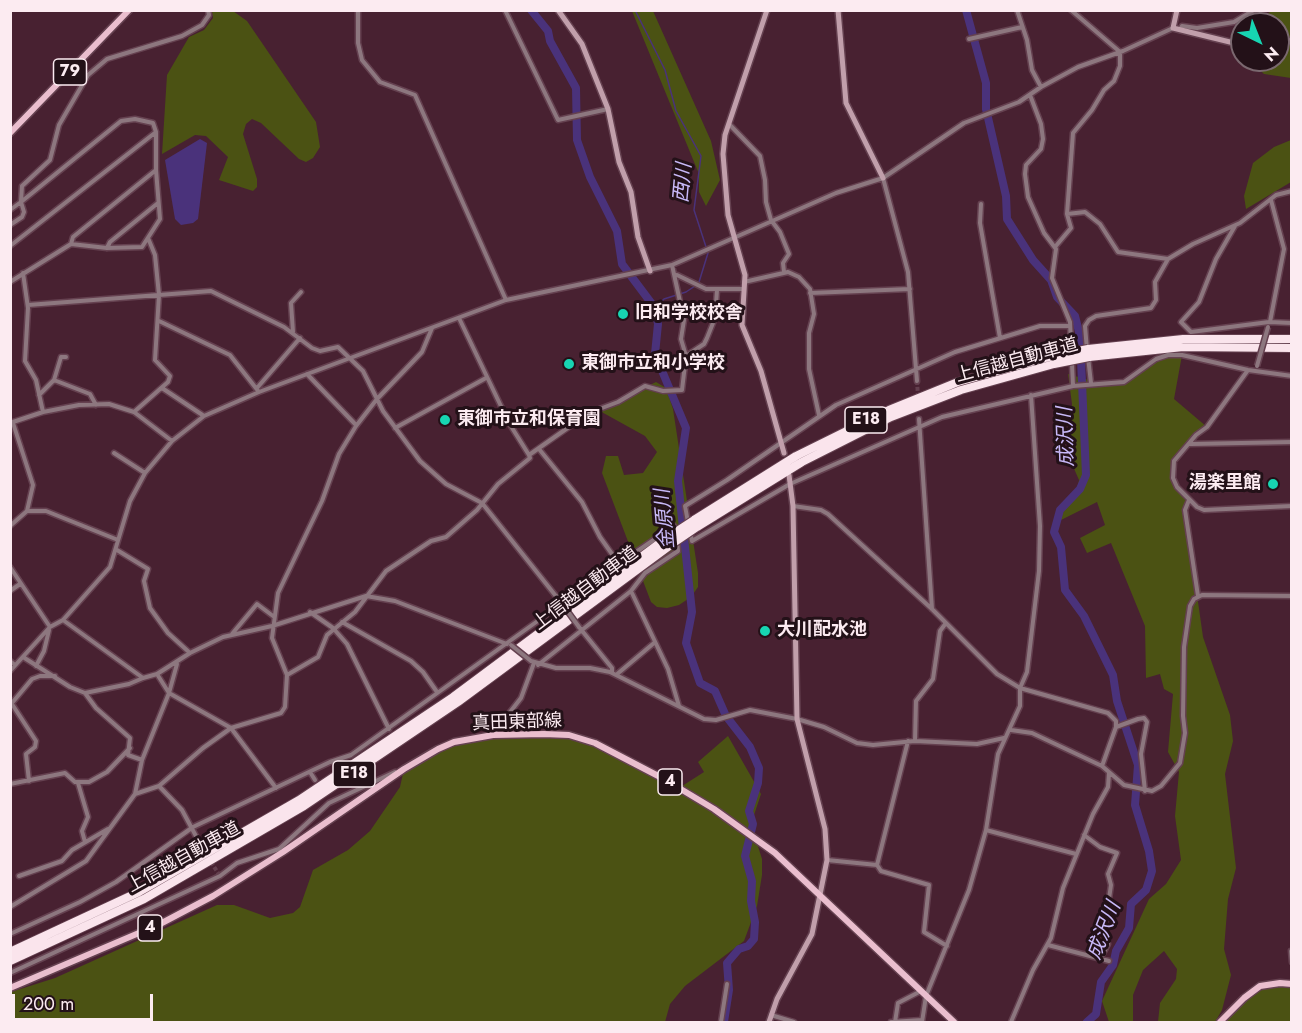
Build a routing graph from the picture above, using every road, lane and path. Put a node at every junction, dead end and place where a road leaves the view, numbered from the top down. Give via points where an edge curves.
1 (129, 10) edge
2 (208, 10) edge
3 (358, 10) edge
4 (505, 10) edge
5 (558, 10) edge
6 (766, 10) edge
7 (838, 10) edge
8 (1017, 10) edge
9 (1071, 10) edge
10 (1177, 10) edge
11 (1254, 10) edge
12 (1022, 27) junction
13 (1173, 28) junction
14 (1180, 30) junction
15 (971, 39) dead end
16 (1230, 42) edge
17 (1120, 52) junction
18 (1041, 87) junction
19 (1030, 95) junction
20 (608, 109) junction
21 (729, 124) junction
22 (156, 132) junction
23 (10, 133) edge
24 (156, 170) junction
25 (883, 178) junction
26 (1292, 190) edge
27 (1271, 200) junction
28 (21, 201) junction
29 (159, 202) junction
30 (981, 204) dead end
31 (10, 210) edge
32 (1067, 214) junction
33 (771, 220) junction
34 (10, 225) edge
35 (1235, 226) junction
36 (148, 238) junction
37 (734, 238) junction
38 (71, 244) junction
39 (10, 246) edge
40 (1055, 247) junction
41 (107, 248) junction
42 (1168, 259) junction
43 (672, 265) junction
44 (650, 271) junction
45 (784, 272) junction
46 (23, 273) junction
47 (676, 274) junction
48 (10, 282) edge
49 (744, 286) junction
50 (910, 289) junction
51 (717, 290) junction
52 (301, 292) dead end
53 (810, 293) junction
54 (159, 295) junction
55 (506, 300) junction
56 (28, 305) junction
57 (459, 318) junction
58 (159, 321) junction
59 (1292, 323) edge
60 (1269, 325) junction
61 (1070, 326) junction
62 (432, 328) junction
63 (293, 332) junction
64 (300, 338) junction
65 (1000, 338) junction
66 (1292, 339) edge
67 (1292, 348) edge
68 (1088, 353) junction
69 (686, 356) junction
70 (66, 357) dead end
71 (352, 358) junction
72 (916, 368) junction
73 (1257, 368) junction
74 (1248, 370) junction
75 (307, 374) junction
76 (1292, 376) edge
77 (486, 378) junction
78 (54, 380) junction
79 (917, 381) tunnel mouth
80 (1091, 383) junction
81 (1074, 386) junction
82 (162, 388) junction
83 (258, 390) junction
84 (39, 395) junction
85 (1031, 395) junction
86 (377, 399) junction
87 (96, 405) junction
88 (43, 412) junction
89 (134, 412) junction
90 (819, 415) junction
91 (204, 416) junction
92 (919, 419) dead end
93 (12, 423) edge
94 (920, 425) junction
95 (356, 426) junction
96 (395, 428) junction
97 (172, 441) junction
98 (1292, 442) edge
99 (781, 444) junction
100 (1190, 444) junction
101 (539, 449) junction
102 (114, 453) dead end
103 (783, 453) dead end
104 (529, 455) junction
105 (145, 473) junction
106 (789, 475) dead end
107 (790, 484) junction
108 (1189, 500) junction
109 (482, 503) junction
110 (793, 506) junction
111 (1292, 506) edge
112 (27, 511) junction
113 (10, 526) edge
114 (118, 540) junction
115 (670, 541) junction
116 (117, 550) junction
117 (619, 564) junction
118 (10, 567) edge
119 (21, 584) junction
120 (10, 591) edge
121 (631, 591) junction
122 (366, 596) junction
123 (1198, 596) junction
124 (1292, 596) edge
125 (557, 597) junction
126 (932, 609) junction
127 (310, 612) junction
128 (273, 616) junction
129 (63, 620) junction
130 (342, 622) junction
131 (945, 623) junction
132 (272, 626) junction
133 (50, 627) junction
134 (333, 628) junction
135 (580, 628) junction
136 (232, 635) junction
137 (506, 643) junction
138 (655, 643) junction
139 (190, 653) junction
140 (23, 657) junction
141 (10, 662) edge
142 (535, 663) junction
143 (177, 664) junction
144 (15, 665) junction
145 (36, 666) junction
146 (10, 671) edge
147 (158, 674) junction
148 (614, 674) junction
149 (287, 675) junction
150 (56, 676) junction
151 (143, 678) junction
152 (1020, 688) junction
153 (437, 692) junction
154 (85, 693) junction
155 (169, 693) junction
156 (11, 702) edge
157 (679, 706) junction
158 (796, 719) junction
159 (1116, 727) junction
160 (231, 728) junction
161 (389, 729) junction
162 (1011, 730) junction
163 (493, 735) junction
164 (1004, 738) junction
165 (908, 741) junction
166 (915, 741) junction
167 (130, 747) junction
168 (142, 760) junction
169 (1102, 766) junction
170 (404, 769) junction
171 (310, 772) junction
172 (1110, 772) junction
173 (315, 780) dead end
174 (29, 781) junction
175 (78, 783) junction
176 (10, 784) edge
177 (159, 786) junction
178 (276, 788) junction
179 (1145, 791) junction
180 (135, 794) junction
181 (193, 828) junction
182 (108, 829) junction
183 (986, 830) junction
184 (1084, 835) junction
185 (196, 838) tunnel mouth
186 (85, 842) junction
187 (281, 851) junction
188 (1076, 854) junction
189 (827, 860) junction
190 (877, 865) junction
191 (19, 876) dead end
192 (819, 895) junction
193 (10, 907) edge
194 (10, 934) edge
195 (1048, 945) junction
196 (947, 946) junction
197 (1291, 951) edge
198 (10, 952) edge
199 (1100, 959) junction
200 (10, 961) edge
201 (1109, 961) dead end
202 (1292, 962) edge
203 (10, 973) edge
204 (728, 984) dead end
205 (1292, 984) edge
206 (10, 988) edge
207 (923, 994) junction
208 (771, 1015) junction
209 (922, 1021) edge
210 (894, 1022) edge
211 (721, 1023) edge
212 (770, 1023) edge
213 (795, 1023) edge
214 (954, 1023) edge
215 (1011, 1023) edge
216 (1220, 1023) edge

1 - 23 main road, 79
2 - 28 street via 202,25 182,36 107,59 88,75 59,125 51,160 22,186
3 - 55 street via 362,60 380,82 415,95
4 - 20 street via 558,120
5 - 20 street via 582,44
6 - 21 street
7 - 25 street via 846,103
8 - 12 street
9 - 17 street
10 - 13 street
11 - 14 street via 1234,22 1182,26
12 - 15 street
12 - 18 street via 1032,70
13 - 14 street
13 - 17 street
14 - 16 street
17 - 18 street via 1078,67
17 - 32 street via 1114,81 1073,133
18 - 19 street
19 - 25 street via 964,123
19 - 40 street via 1043,139 1041,149 1026,165 1028,197 1044,233
20 - 44 street via 619,162 631,192 638,237
21 - 33 street via 760,156
21 - 37 street via 723,154
22 - 24 street
22 - 28 street via 153,123 121,121
22 - 39 street
24 - 29 street
24 - 38 street via 73,237
25 - 33 street
25 - 50 street via 901,238
26 - 27 street
27 - 35 street
27 - 60 street via 1284,255
28 - 31 street
28 - 34 street via 24,212
29 - 36 street via 160,219
29 - 41 street
30 - 65 street via 980,223
32 - 40 street via 1071,228
32 - 42 street via 1085,212 1100,224 1118,252
33 - 37 street
33 - 45 street via 789,254 783,263
35 - 42 street
35 - 60 street via 1216,259 1199,302 1181,322 1191,332
36 - 41 street via 142,247
36 - 54 street via 155,255
37 - 43 street
37 - 49 street via 742,259
38 - 41 street
38 - 46 street
40 - 61 street via 1052,279
42 - 80 street via 1155,282 1156,300 1151,308 1096,316 1085,326
43 - 44 street
43 - 47 street
44 - 55 street
45 - 49 street
45 - 53 street via 799,277
46 - 48 street
46 - 56 street
47 - 51 street via 706,289
47 - 69 street
49 - 51 street
49 - 99 street via 742,325 761,371
50 - 53 street
50 - 72 street
51 - 69 street via 715,318 707,338
52 - 63 street via 291,303
53 - 90 street via 814,314 809,333 809,369
54 - 56 street
54 - 58 street
54 - 63 street via 211,291
55 - 57 street
56 - 84 street via 25,362 36,380
57 - 62 street
57 - 77 street
58 - 82 street via 155,360 170,376
58 - 83 street via 230,355
59 - 60 street
60 - 73 street, bridge
61 - 65 street via 1040,326
61 - 81 street
62 - 71 street
62 - 86 street via 422,352
63 - 64 street
64 - 71 street via 320,351 338,347
64 - 83 street
65 - 72 street
66 - 68 highway, 上信越自動車道 / E18 via 1183,339
67 - 68 highway, 上信越自動車道 / E18 via 1184,347
68 - 115 highway, 上信越自動車道 / E18, bridge via 961,390 891,417 802,462
69 - 101 street via 682,390 663,391 645,386 589,413
70 - 78 street via 61,357
71 - 75 street
71 - 86 street
72 - 79 street
72 - 90 street
73 - 74 street
73 - 76 street
74 - 80 street via 1168,355 1156,358 1124,382
74 - 100 street
75 - 83 street
75 - 95 street
77 - 96 street
77 - 104 street
78 - 84 street
78 - 87 street via 90,394
80 - 81 street
81 - 85 street
82 - 89 street
82 - 91 street
83 - 91 street
84 - 88 street
85 - 94 street
85 - 152 street via 1040,526 1039,571 1027,672
86 - 95 street
86 - 96 street
87 - 88 street
87 - 89 street
88 - 93 street
89 - 97 street
90 - 99 street
91 - 97 street
92 - 94 street
93 - 112 street via 33,485
94 - 107 street
94 - 126 street
95 - 128 street via 339,454 322,501 278,593
96 - 109 street via 432,473
97 - 105 street
98 - 100 street
99 - 103 street
99 - 107 street via 685,506 692,541
100 - 108 street via 1172,468 1177,487
101 - 104 street
101 - 117 street via 582,502
102 - 105 street
104 - 109 street
105 - 114 street via 130,501
106 - 107 street
107 - 110 street
108 - 111 street via 1204,510
108 - 123 street via 1185,510
109 - 122 street via 446,537 431,541 386,571
109 - 125 street
110 - 126 street via 828,514
110 - 158 street
112 - 113 street
112 - 114 street via 46,511
114 - 116 street
115 - 198 highway, 上信越自動車道 / E18 via 453,697 309,794 139,892
115 - 200 highway, 上信越自動車道 / E18 via 458,702 304,806 152,895
116 - 129 street via 110,567
116 - 139 street via 148,569 144,581 150,608 168,633
117 - 121 street via 674,526 678,551 645,573
117 - 125 street via 582,589
118 - 119 street
119 - 120 street
119 - 133 street
121 - 135 street
121 - 138 street
122 - 127 street
122 - 130 street
122 - 137 street via 395,601
123 - 124 street
123 - 179 street via 1191,606 1184,647 1185,733 1180,763 1161,786
125 - 135 street, bridge
125 - 137 street via 546,615
126 - 131 street
127 - 132 street
127 - 134 street
128 - 132 street
128 - 136 street via 257,604
129 - 133 street
129 - 151 street
130 - 134 street
130 - 153 street via 411,661
131 - 152 street via 997,674
131 - 166 street via 940,631 933,679 916,701
132 - 136 street
132 - 149 street via 272,638
133 - 140 street
133 - 145 street
134 - 149 street via 318,657
134 - 161 street via 347,644
135 - 142 street
135 - 148 street
136 - 139 street
137 - 142 street, bridge
137 - 153 street
138 - 148 street
138 - 157 street
139 - 143 street
140 - 144 street
140 - 145 street
141 - 144 street
142 - 148 street
142 - 163 street via 514,709
143 - 147 street
143 - 155 street
144 - 146 street
145 - 150 street
147 - 151 street
147 - 155 street
148 - 157 street
149 - 160 street via 285,707 281,713
150 - 154 street
150 - 156 street via 32,679
151 - 154 street
152 - 159 street via 1108,713
152 - 162 street via 1020,706
153 - 161 street
154 - 167 street via 130,738
155 - 160 street
155 - 168 street
156 - 174 street via 36,741 26,754
157 - 158 street via 704,719 716,720 750,710
158 - 165 street via 857,743
158 - 189 street via 825,829
159 - 169 street
159 - 179 street via 1144,718 1147,722 1141,754
160 - 177 street
160 - 178 street
161 - 171 street via 351,755
162 - 164 street
162 - 169 street via 1032,733
163 - 170 main road, 真田東部線 / 4 via 454,742
163 - 192 main road, 真田東部線 / 4 via 568,735 595,743 714,809 775,853
164 - 166 street via 977,744
164 - 183 street
165 - 166 street
165 - 190 street
167 - 168 street via 129,755
167 - 175 street via 107,772
168 - 180 street
169 - 172 street
170 - 187 main road, 真田東部線 / 4
170 - 187 street via 329,803
171 - 173 street
171 - 178 street
172 - 179 street via 1124,785
172 - 184 street via 1108,787
174 - 175 street via 65,773
174 - 176 street
175 - 186 street via 87,817 82,831
177 - 180 street
177 - 181 street
178 - 181 street
180 - 182 street
181 - 185 street
181 - 194 street via 116,882
182 - 186 street
182 - 193 street via 86,861
183 - 188 street
183 - 196 street via 969,890
184 - 188 street
184 - 199 street via 1117,853 1108,874 1111,885 1104,933 1108,944
186 - 191 street via 62,861
187 - 203 street via 237,863 220,876
187 - 206 main road, 真田東部線 / 4 via 213,896 160,924
188 - 195 street
189 - 190 street
189 - 192 street
190 - 196 street via 881,871 929,885 924,932
192 - 207 main road, 真田東部線 / 4
192 - 208 street via 812,934
195 - 199 street
195 - 215 street
196 - 207 street
197 - 202 street
199 - 201 street
204 - 211 street
205 - 216 main road via 1260,986
207 - 209 street
207 - 210 street via 898,1003
207 - 214 main road, 真田東部線 / 4
208 - 212 street
208 - 213 street
209 - 210 street

